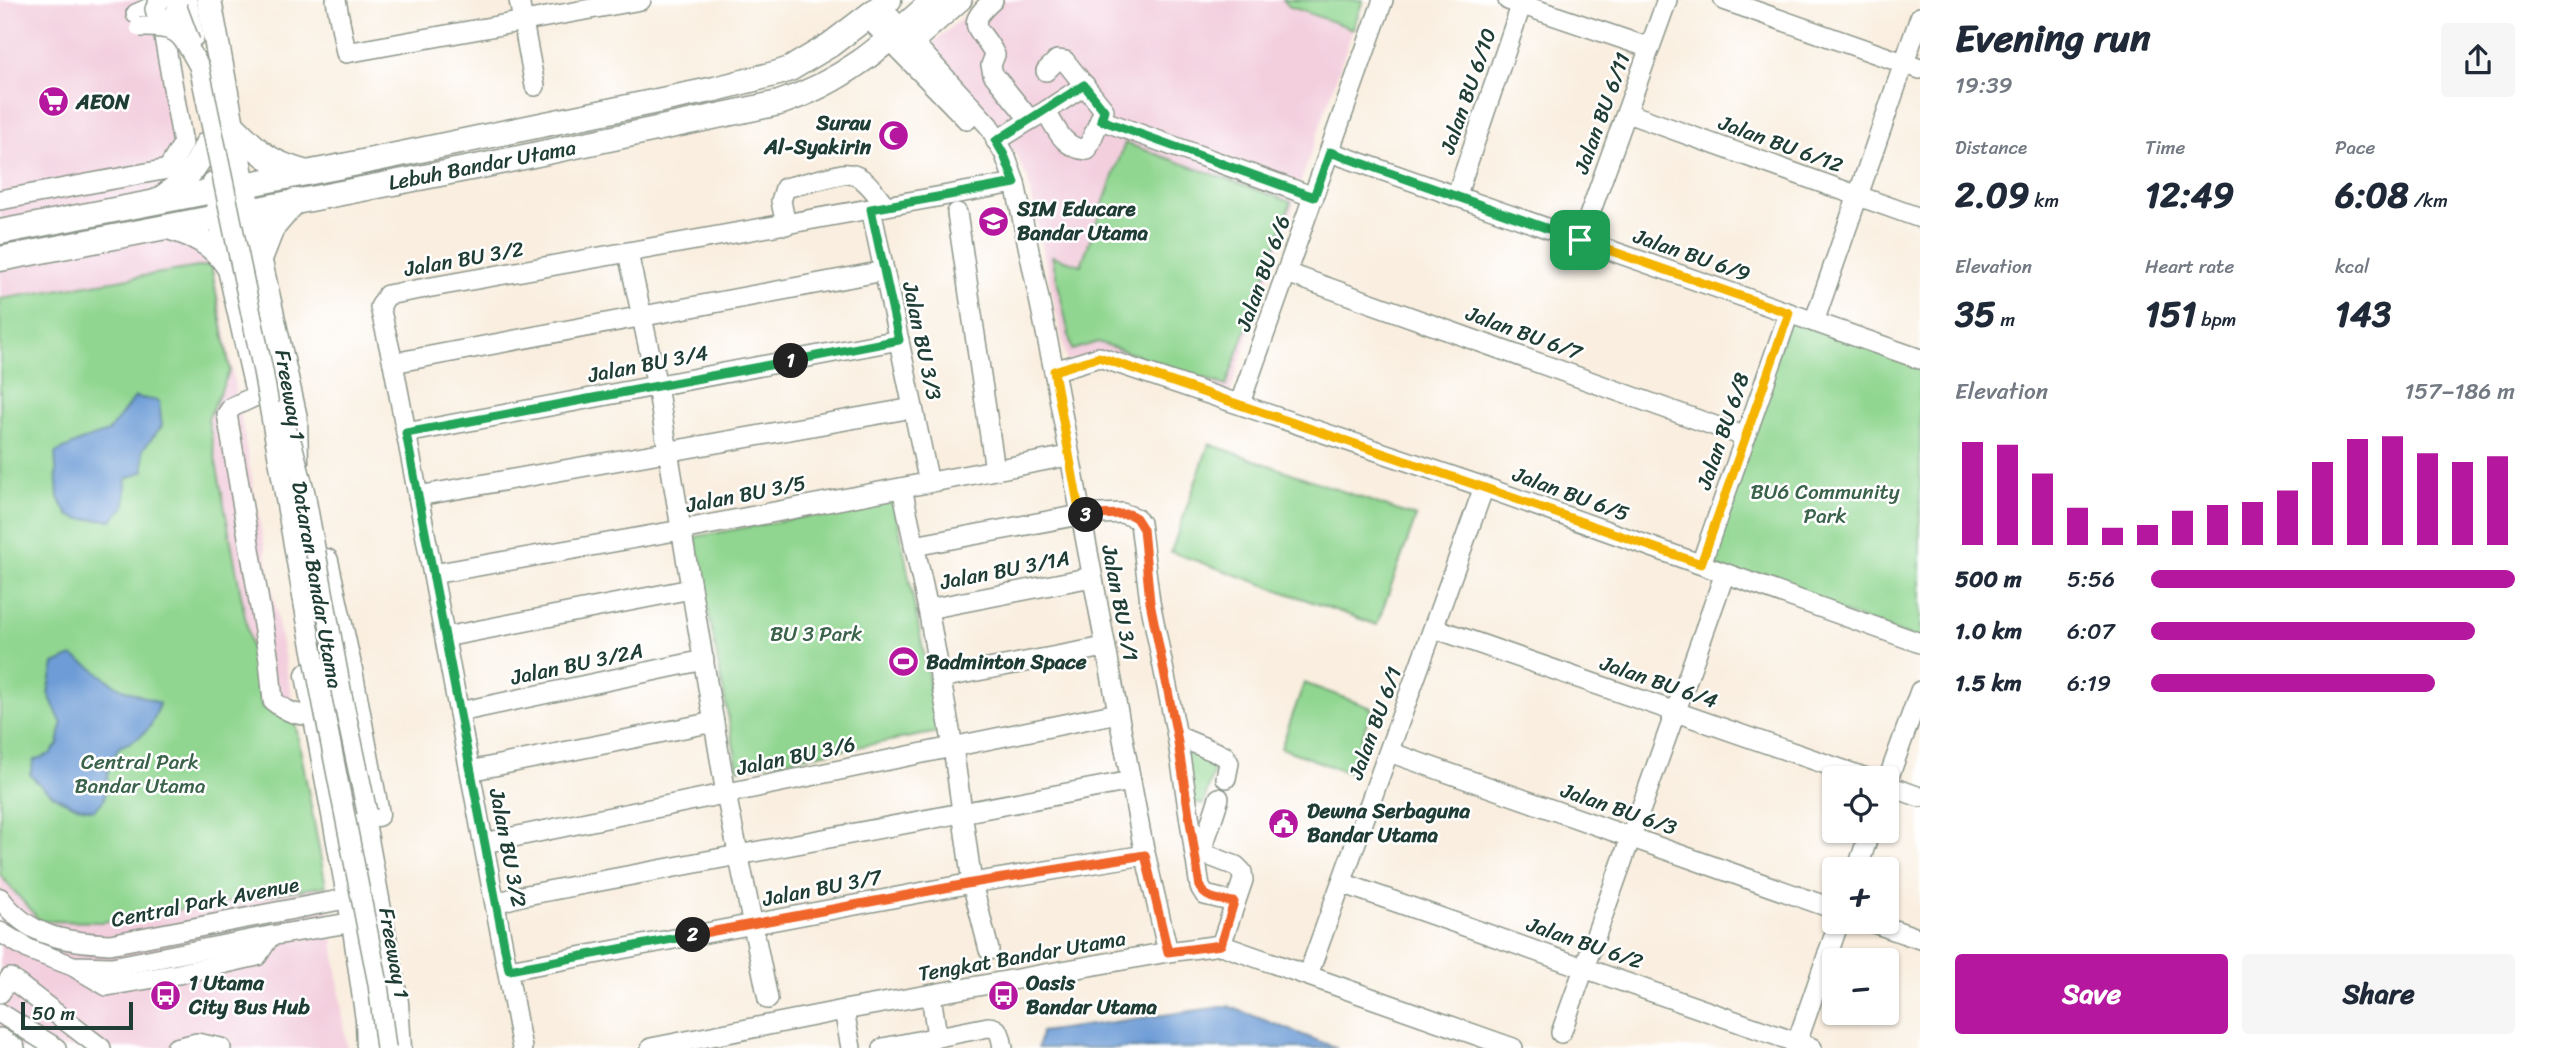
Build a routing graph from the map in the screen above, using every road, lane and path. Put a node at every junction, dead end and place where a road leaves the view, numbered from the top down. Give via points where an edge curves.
1 (209, 0) edge
2 (336, 0) edge
3 (519, 0) edge
4 (641, 0) edge
5 (934, 0) edge
6 (962, 0) edge
7 (993, 0) edge
8 (1384, 0) edge
9 (1667, 0) edge
10 (1724, 0) edge
11 (1517, 2) edge
12 (160, 8) edge
13 (879, 9) edge
14 (1920, 17) edge
15 (523, 23) junction
16 (900, 38) junction
17 (1650, 48) junction
18 (198, 60) junction
19 (1912, 66) edge
20 (1046, 71) dead end
21 (1084, 85) junction
22 (535, 86) dead end
23 (1627, 113) junction
24 (1038, 116) junction
25 (1101, 120) junction
26 (232, 125) junction
27 (996, 141) junction
28 (207, 144) junction
29 (1330, 152) junction
30 (308, 173) junction
31 (1015, 183) junction
32 (243, 186) junction
33 (216, 192) junction
34 (1858, 196) junction
35 (1314, 197) junction
36 (1456, 197) junction
37 (0, 200) edge
38 (295, 201) junction
39 (153, 204) junction
40 (879, 208) junction
41 (248, 211) junction
42 (957, 213) dead end
43 (220, 216) junction
44 (1920, 218) edge
45 (786, 225) junction
46 (167, 227) junction
47 (0, 232) edge
48 (1580, 240) junction
49 (628, 253) junction
50 (0, 259) edge
51 (260, 259) junction
52 (230, 269) junction
53 (884, 271) junction
54 (1287, 273) junction
55 (1789, 313) junction
56 (642, 316) junction
57 (1814, 322) junction
58 (899, 340) junction
59 (1920, 359) edge
60 (393, 363) junction
61 (1054, 371) junction
62 (260, 383) junction
63 (657, 386) junction
64 (1240, 404) junction
65 (913, 408) junction
66 (295, 418) junction
67 (406, 433) junction
68 (1746, 437) junction
69 (668, 452) junction
70 (1068, 456) junction
71 (995, 470) junction
72 (929, 483) junction
73 (902, 488) junction
74 (1485, 488) junction
75 (418, 496) junction
76 (1080, 515) junction
77 (681, 530) junction
78 (914, 546) junction
79 (1701, 564) junction
80 (1725, 573) junction
81 (433, 574) junction
82 (1092, 577) junction
83 (691, 589) junction
84 (928, 608) junction
85 (1434, 628) junction
86 (445, 637) junction
87 (1920, 643) edge
88 (1105, 647) junction
89 (704, 660) junction
90 (940, 678) junction
91 (1920, 691) edge
92 (459, 712) junction
93 (1676, 712) junction
94 (1118, 713) junction
95 (315, 715) junction
96 (714, 722) junction
97 (1177, 736) junction
98 (953, 747) junction
99 (1389, 752) junction
100 (1832, 766) edge
101 (1893, 766) edge
102 (479, 769) dead end
103 (1226, 778) dead end
104 (1131, 782) junction
105 (1899, 790) edge
106 (726, 794) junction
107 (1920, 797) edge
108 (1219, 798) dead end
109 (961, 812) junction
110 (1631, 837) junction
111 (366, 838) junction
112 (484, 843) junction
113 (1198, 852) junction
114 (1145, 855) junction
115 (738, 856) junction
116 (972, 883) junction
117 (1342, 883) junction
118 (377, 893) junction
119 (0, 898) edge
120 (349, 898) junction
121 (1234, 902) junction
122 (496, 903) junction
123 (1822, 905) edge
124 (381, 918) junction
125 (354, 922) junction
126 (753, 924) junction
127 (0, 932) edge
128 (1899, 932) edge
129 (1835, 934) edge
130 (1920, 939) edge
131 (1221, 945) junction
132 (989, 950) dead end
133 (1168, 952) junction
134 (1584, 967) junction
135 (509, 970) junction
136 (1308, 975) junction
137 (0, 993) edge
138 (931, 995) junction
139 (768, 999) dead end
140 (396, 1003) junction
141 (844, 1010) junction
142 (5, 1023) edge
143 (1561, 1033) dead end
144 (937, 1036) junction
145 (0, 1038) edge
146 (707, 1043) edge
147 (398, 1045) edge
148 (1802, 1046) edge
149 (15, 1048) edge
150 (56, 1048) edge
151 (101, 1048) edge
152 (176, 1048) edge
153 (221, 1048) edge
154 (369, 1048) edge
155 (522, 1048) edge
156 (651, 1048) edge
157 (851, 1048) edge
158 (883, 1048) edge
159 (1003, 1048) edge
160 (1513, 1048) edge

1 - 26 main road, Dataran Bandar Utama
2 - 15 street via 346,53
3 - 15 street
4 - 15 street
5 - 16 main road, Lebuh Bandar Utama
6 - 16 street
7 - 24 street via 976,17 976,26 995,55 993,74
8 - 29 street, Jalan BU 6/6
9 - 17 street, Jalan BU 6/11
10 - 19 street
11 - 17 street
11 - 36 street, Jalan BU 6/10
12 - 18 street, Freeway 1
12 - 18 street, bridge
12 - 28 main road, Dataran Bandar Utama
12 - 37 street via 183,144 168,169
13 - 16 street, Jalan BU 3/1
13 - 30 main road, Lebuh Bandar Utama via 830,46 778,73
14 - 19 street
15 - 22 street
16 - 27 street, Jalan BU 3/1 via 980,133
16 - 38 main road, Lebuh Bandar Utama via 825,86 779,103
17 - 23 street, Jalan BU 6/11
18 - 62 street, Freeway 1, bridge
19 - 34 street
20 - 21 street via 1061,59
21 - 24 street
21 - 25 street via 1104,110
23 - 34 street, Jalan BU 6/12
23 - 48 street, Jalan BU 6/11
24 - 25 street via 1062,139 1084,150
24 - 27 street
25 - 35 street
26 - 30 main road via 264,157
26 - 32 main road, Dataran Bandar Utama
27 - 31 street, Jalan BU 3/1
28 - 33 main road, Dataran Bandar Utama
28 - 39 main road via 188,176
29 - 35 street, Jalan BU 6/6
29 - 36 street, Jalan BU 6/9
30 - 32 main road, Lebuh Bandar Utama
31 - 40 street, Jalan BU 3/2
31 - 61 street, Jalan BU 3/1
32 - 33 main road, Lebuh Bandar Utama
32 - 41 main road, Dataran Bandar Utama
33 - 39 main road, Lebuh Bandar Utama
33 - 43 main road, Dataran Bandar Utama
34 - 44 street, Jalan BU 6/12
34 - 57 street
35 - 54 street, Jalan BU 6/6
36 - 48 street, Jalan BU 6/9
38 - 41 main road, Lebuh Bandar Utama
38 - 51 main road via 272,228
39 - 47 main road
40 - 45 street, Jalan BU 3/2
40 - 45 street via 862,177 842,174 785,188 781,201
40 - 53 street, Jalan BU 3/3
41 - 43 main road, Lebuh Bandar Utama
41 - 51 main road, Dataran Bandar Utama
42 - 71 street
43 - 46 main road, Lebuh Bandar Utama
43 - 52 main road, Dataran Bandar Utama
45 - 49 street, Jalan BU 3/2
46 - 50 main road, Lebuh Bandar Utama
46 - 52 main road via 205,241
48 - 55 street, Jalan BU 6/9
49 - 56 street
49 - 60 street, Jalan BU 3/2 via 387,295 380,307
51 - 66 main road, Dataran Bandar Utama
52 - 62 main road, Dataran Bandar Utama
53 - 56 street
53 - 58 street, Jalan BU 3/3
54 - 64 street, Jalan BU 6/6
54 - 68 street, Jalan BU 6/7
55 - 57 street, Jalan BU 6/9
55 - 68 street, Jalan BU 6/8
56 - 60 street
56 - 63 street
57 - 59 street, Jalan BU 6/9
58 - 63 street, Jalan BU 3/4
58 - 65 street, Jalan BU 3/3
60 - 67 street, Jalan BU 3/2
61 - 64 street, Jalan BU 6/5 via 1099,357
61 - 70 street, Jalan BU 3/1
62 - 95 main road, Dataran Bandar Utama
62 - 95 street via 227,414 274,701 299,716
62 - 111 street, bridge via 292,444 305,493 367,812
62 - 147 street, Freeway 1, bridge via 378,984
63 - 67 street, Jalan BU 3/4
63 - 69 street
64 - 74 street, Jalan BU 6/5
65 - 69 street
65 - 72 street, Jalan BU 3/3
66 - 111 main road, Dataran Bandar Utama via 298,496
66 - 140 main road via 395,908 404,972
67 - 75 street, Jalan BU 3/2
68 - 79 street, Jalan BU 6/8
69 - 75 street
69 - 77 street
70 - 71 street, Jalan BU 3/5
70 - 76 street, Jalan BU 3/1
71 - 72 street, Jalan BU 3/5
72 - 73 street, Jalan BU 3/5
73 - 77 street, Jalan BU 3/5
73 - 78 street
74 - 79 street, Jalan BU 6/5
74 - 85 street, Jalan BU 6/1
75 - 81 street, Jalan BU 3/2
76 - 78 street
76 - 82 street, Jalan BU 3/1
76 - 97 street via 1122,513 1140,523 1150,602
77 - 81 street, Jalan BU 3/5
77 - 83 street
78 - 84 street
79 - 80 street, Jalan BU 6/5
80 - 87 street, Jalan BU 6/5
80 - 93 street
81 - 86 street, Jalan BU 3/2
82 - 84 street, Jalan BU 3/1A
82 - 88 street, Jalan BU 3/1
83 - 86 street
83 - 89 street
84 - 90 street
85 - 93 street, Jalan BU 6/4
85 - 99 street, Jalan BU 6/1
86 - 92 street, Jalan BU 3/2
88 - 90 street
88 - 94 street, Jalan BU 3/1
89 - 92 street, Jalan BU 3/2A
89 - 96 street
90 - 98 street
91 - 101 street
92 - 112 street, Jalan BU 3/2
93 - 100 street, Jalan BU 6/4
93 - 110 street
94 - 98 street, Jalan BU 3/6
94 - 104 street, Jalan BU 3/1
95 - 120 main road, Dataran Bandar Utama
96 - 102 street
96 - 106 street
97 - 103 street via 1225,756 1229,763
97 - 113 street
98 - 106 street, Jalan BU 3/6
98 - 109 street
99 - 110 street, Jalan BU 6/3
99 - 117 street, Jalan BU 6/1
104 - 109 street
104 - 114 street, Jalan BU 3/1
105 - 107 street
106 - 112 street, Jalan BU 3/6
106 - 115 street
108 - 113 street
109 - 115 street
109 - 116 street
110 - 123 street, Jalan BU 6/3
110 - 134 street
111 - 118 main road, Dataran Bandar Utama
112 - 122 street, Jalan BU 3/2
113 - 121 street via 1201,892
113 - 121 street via 1242,872
114 - 116 street, Jalan BU 3/7
114 - 133 street, Jalan BU 3/1
115 - 122 street
115 - 126 street
116 - 126 street, Jalan BU 3/7
116 - 132 street
117 - 134 street, Jalan BU 6/2
117 - 136 street, Jalan BU 6/1
118 - 120 street, Central Park Avenue
118 - 124 main road, Dataran Bandar Utama
119 - 120 street, Central Park Avenue via 12,914 39,932 69,942 110,944
120 - 125 main road, Dataran Bandar Utama
121 - 131 street
122 - 135 street, Jalan BU 3/2
124 - 125 street
124 - 140 main road, Dataran Bandar Utama
125 - 127 street via 112,967 73,966 30,950
125 - 154 main road, Dataran Bandar Utama
126 - 135 street, Jalan BU 3/7
126 - 139 street
128 - 130 street
129 - 148 street
131 - 133 street, Tengkat Bandar Utama
131 - 136 street, Tengkat Bandar Utama
133 - 138 street, Tengkat Bandar Utama
134 - 143 street
134 - 148 street, Jalan BU 6/2
135 - 155 street, Jalan BU 3/2
136 - 160 street, Tengkat Bandar Utama
137 - 151 street via 10,978
138 - 141 street, Tengkat Bandar Utama
138 - 144 street
140 - 147 main road, Dataran Bandar Utama
141 - 146 street, Tengkat Bandar Utama
141 - 157 street
142 - 150 street
144 - 158 street
144 - 159 street via 993,1027 1000,1033
145 - 149 street
146 - 156 street, Tengkat Bandar Utama
152 - 153 street via 197,1043

